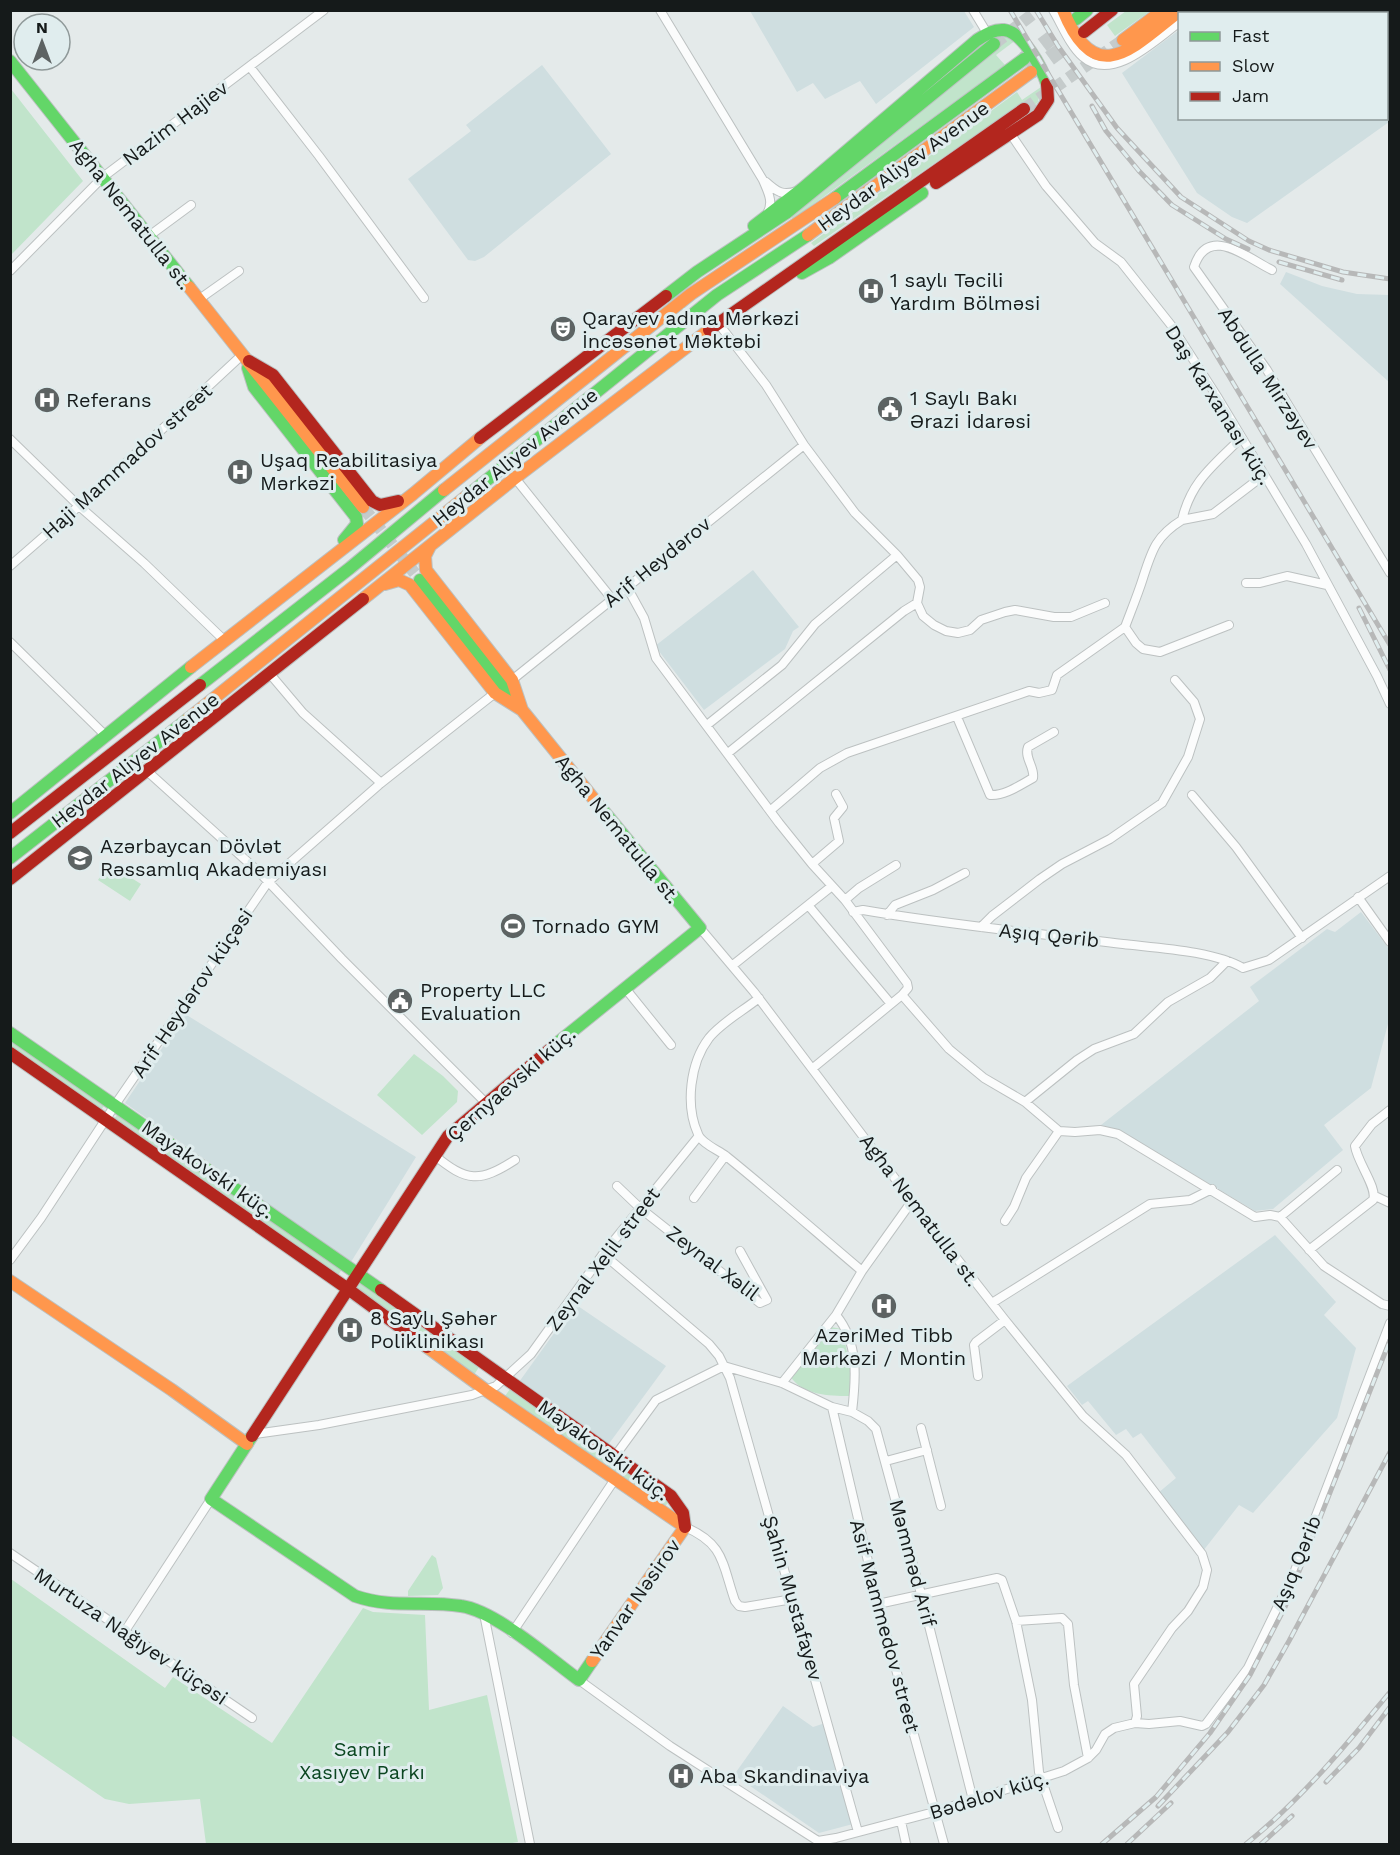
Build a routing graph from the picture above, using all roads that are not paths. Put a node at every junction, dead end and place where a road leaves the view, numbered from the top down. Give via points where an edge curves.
1 (660, 10) edge
2 (973, 10) edge
3 (1053, 10) edge
4 (1063, 10) edge
5 (1087, 10) edge
6 (1112, 10) edge
7 (1162, 10) edge
8 (321, 12) edge
9 (1178, 12) edge
10 (1076, 19) tunnel mouth
11 (1178, 23) edge
12 (1084, 32) tunnel mouth
13 (990, 39) junction
14 (1123, 39) tunnel mouth
15 (1024, 59) tunnel mouth
16 (10, 61) edge
17 (250, 67) junction
18 (1031, 72) tunnel mouth
19 (1024, 109) tunnel mouth
20 (1010, 133) junction
21 (103, 177) junction
22 (764, 180) junction
23 (802, 189) junction
24 (191, 206) dead end
25 (763, 219) junction
26 (149, 236) junction
27 (1272, 270) dead end
28 (10, 271) edge
29 (239, 271) dead end
30 (697, 272) junction
31 (424, 298) dead end
32 (198, 300) junction
33 (743, 305) junction
34 (718, 323) junction
35 (246, 360) junction
36 (1241, 438) junction
37 (10, 439) edge
38 (804, 445) junction
39 (1264, 475) junction
40 (515, 478) junction
41 (413, 494) junction
42 (79, 506) junction
43 (363, 507) tunnel mouth
44 (1182, 520) junction
45 (430, 546) junction
46 (897, 555) junction
47 (326, 561) junction
48 (10, 566) edge
49 (1389, 573) edge
50 (420, 580) tunnel mouth
51 (1246, 583) dead end
52 (382, 584) junction
53 (1327, 585) junction
54 (627, 587) junction
55 (612, 599) junction
56 (917, 603) junction
57 (1105, 603) dead end
58 (1229, 625) dead end
59 (1125, 627) junction
60 (10, 642) edge
61 (225, 642) junction
62 (270, 674) junction
63 (512, 680) junction
64 (1175, 680) dead end
65 (495, 693) junction
66 (1389, 704) edge
67 (522, 710) junction
68 (957, 717) junction
69 (707, 725) junction
70 (1054, 732) dead end
71 (105, 735) junction
72 (728, 753) junction
73 (147, 771) junction
74 (381, 783) junction
75 (836, 795) dead end
76 (1192, 795) dead end
77 (771, 810) junction
78 (10, 813) edge
79 (10, 833) edge
80 (10, 858) edge
81 (812, 864) junction
82 (896, 865) dead end
83 (965, 873) dead end
84 (1389, 876) edge
85 (10, 879) edge
86 (268, 882) junction
87 (832, 886) junction
88 (1358, 897) junction
89 (845, 900) junction
90 (808, 905) junction
91 (853, 912) junction
92 (888, 915) junction
93 (981, 927) junction
94 (700, 928) junction
95 (1302, 938) junction
96 (1389, 942) edge
97 (1227, 961) junction
98 (733, 965) junction
99 (626, 988) junction
100 (902, 995) junction
101 (759, 998) junction
102 (891, 1005) junction
103 (10, 1033) edge
104 (671, 1046) dead end
105 (10, 1053) edge
106 (813, 1068) junction
107 (1025, 1102) junction
108 (486, 1103) junction
109 (116, 1104) junction
110 (1389, 1110) edge
111 (106, 1119) junction
112 (1059, 1131) junction
113 (698, 1137) junction
114 (434, 1155) junction
115 (725, 1156) junction
116 (515, 1160) dead end
117 (1338, 1170) dead end
118 (617, 1186) dead end
119 (1212, 1189) junction
120 (1375, 1196) junction
121 (694, 1198) dead end
122 (912, 1201) junction
123 (1389, 1203) edge
124 (640, 1208) junction
125 (1280, 1217) junction
126 (1005, 1221) dead end
127 (1309, 1250) junction
128 (740, 1251) dead end
129 (603, 1254) junction
130 (10, 1260) edge
131 (862, 1271) junction
132 (359, 1274) junction
133 (10, 1281) edge
134 (348, 1289) junction
135 (992, 1303) junction
136 (1389, 1306) edge
137 (836, 1315) junction
138 (1005, 1320) junction
139 (1389, 1323) edge
140 (724, 1366) junction
141 (978, 1376) dead end
142 (504, 1379) junction
143 (782, 1383) junction
144 (487, 1391) junction
145 (832, 1407) junction
146 (852, 1412) junction
147 (921, 1428) dead end
148 (251, 1439) junction
149 (927, 1450) junction
150 (615, 1456) junction
151 (886, 1461) junction
152 (615, 1479) junction
153 (211, 1499) junction
154 (941, 1506) dead end
155 (685, 1527) junction
156 (10, 1553) edge
157 (921, 1594) junction
158 (793, 1599) junction
159 (878, 1604) junction
160 (484, 1614) junction
161 (1016, 1621) junction
162 (124, 1631) junction
163 (512, 1633) junction
164 (579, 1680) junction
165 (252, 1718) dead end
166 (1135, 1723) junction
167 (1088, 1758) junction
168 (1042, 1779) junction
169 (973, 1800) junction
170 (934, 1812) junction
171 (901, 1821) junction
172 (1058, 1828) dead end
173 (858, 1832) junction
174 (827, 1843) edge
175 (530, 1845) edge
176 (906, 1845) edge
177 (944, 1845) edge

1 - 22 street
2 - 13 street
3 - 11 street via 1082,57 1104,65 1130,58
4 - 9 main road via 1084,47 1103,57 1126,52
5 - 10 main road
6 - 12 main road
7 - 14 main road
8 - 17 street, Nazim Hajiev
13 - 20 main road via 1003,30 1017,34 1049,86 1048,101 1042,111
13 - 23 main road
13 - 30 main road via 796,206
15 - 79 main road, Heydar Aliyev Avenue via 836,197 691,294 350,568
16 - 21 main road, Agha Nematulla st.
17 - 21 street, Nazim Hajiev
17 - 31 street
18 - 80 main road, Heydar Aliyev Avenue via 813,232 717,295
19 - 33 main road
20 - 33 main road via 829,258
20 - 36 street, Daş Karxanası küç. via 1046,186 1095,243 1121,262 1166,319
21 - 26 main road, Agha Nematulla st.
21 - 28 street, Nazim Hajiev
22 - 23 street via 784,194
22 - 25 street via 771,203
23 - 25 main road
24 - 26 street
25 - 30 main road
26 - 32 main road, Agha Nematulla st.
27 - 49 street, Abdulla Mirzəyev via 1214,244 1197,257 1194,267 1267,370
29 - 32 street
30 - 41 main road
32 - 35 main road, Agha Nematulla st.
33 - 34 main road
34 - 38 street via 766,385
34 - 40 main road
35 - 41 main road via 273,375 374,503 386,505
35 - 42 street, Haji Mammadov street
35 - 43 main road, Agha Nematulla st.
35 - 47 main road via 254,387 357,519 355,528
36 - 39 street, Daş Karxanası küç.
36 - 44 street via 1201,479 1186,502
37 - 42 street
38 - 46 street via 855,513
38 - 54 street, Arif Heydərov
39 - 44 street via 1213,514
39 - 53 street, Daş Karxanası küç.
40 - 45 main road
40 - 55 street
41 - 47 main road
42 - 48 street, Haji Mammadov street
42 - 61 street
44 - 59 street via 1169,528 1148,557
45 - 52 main road
45 - 63 main road, Agha Nematulla st. via 425,556 426,570
46 - 56 street via 918,580
46 - 69 street via 815,624 782,664
47 - 61 main road
50 - 67 main road
51 - 53 street via 1295,577
52 - 62 main road
52 - 65 main road, Agha Nematulla st. via 399,580 411,585
53 - 66 street, Daş Karxanası küç.
54 - 55 street, Arif Heydərov
54 - 69 street via 644,618 656,658
55 - 63 street, Arif Heydərov
56 - 57 street via 923,616 934,625 958,633 1005,612 1071,616
56 - 72 street
58 - 59 street via 1160,652 1143,649
59 - 68 street via 1057,675 1052,690 1029,691
60 - 71 street
61 - 71 main road
62 - 73 main road
62 - 74 street via 311,721
63 - 67 main road, Agha Nematulla st.
64 - 93 street via 1194,702 1200,719 1188,757 1162,803 1110,839 1040,879
65 - 67 main road, Agha Nematulla st.
65 - 74 street, Arif Heydərov küçəsi
67 - 94 main road, Agha Nematulla st.
68 - 70 street via 990,795 995,796 1033,778 1026,750
68 - 77 street via 847,753 820,768
69 - 72 street
71 - 78 main road
72 - 77 street
73 - 85 main road
73 - 86 street
74 - 86 street, Arif Heydərov küçəsi
75 - 81 street via 843,807 834,818 839,841
76 - 95 street via 1236,847
77 - 81 street
81 - 87 street
82 - 89 street
83 - 92 street via 895,905
84 - 88 street
86 - 108 street
86 - 109 street, Arif Heydərov küçəsi
87 - 89 street
87 - 90 street
88 - 95 street
88 - 96 street
89 - 91 street
90 - 98 street
90 - 102 street
91 - 92 street, Aşıq Qərib
91 - 100 street via 905,979 908,988
92 - 93 street, Aşıq Qərib
93 - 97 street, Aşıq Qərib via 1185,952
94 - 98 street, Agha Nematulla st.
94 - 99 main road, Çernyaevski küç.
95 - 97 street, Aşıq Qərib via 1269,960 1243,969
97 - 107 street via 1210,978 1168,1002 1134,1034 1094,1049
98 - 101 street, Agha Nematulla st.
99 - 104 street
99 - 108 main road, Çernyaevski küç.
100 - 102 street
100 - 107 street via 949,1049 984,1078
101 - 106 street, Agha Nematulla st.
101 - 113 street via 709,1039 698,1057 691,1093
102 - 106 street
103 - 109 main road, Mayakovski küç.
105 - 111 main road, Mayakovski küç.
106 - 122 street, Agha Nematulla st.
107 - 112 street
108 - 114 main road, Çernyaevski küç. via 448,1136
109 - 111 street, Arif Heydərov küçəsi
109 - 132 main road, Mayakovski küç.
110 - 120 street via 1355,1146
111 - 130 street, Arif Heydərov küçəsi
111 - 134 main road, Mayakovski küç.
112 - 119 street via 1100,1130 1118,1134
112 - 126 street via 1026,1178
113 - 115 street
113 - 124 street, Zeynal Xelil street
114 - 116 street via 465,1177 489,1175
114 - 132 main road, Çernyaevski küç.
115 - 121 street
115 - 131 street
117 - 125 street
118 - 124 street, Zeynal Xəlil
119 - 125 street via 1255,1217
119 - 135 street via 1190,1200 1149,1204
120 - 123 street
120 - 127 street
122 - 131 street
122 - 135 street, Agha Nematulla st.
124 - 128 street, Zeynal Xəlil via 760,1303 765,1302
124 - 129 street, Zeynal Xelil street
125 - 127 street
127 - 136 street via 1324,1266
129 - 140 street, Şahin Mustafayev via 709,1344
129 - 142 street, Zeynal Xelil street via 531,1354
131 - 137 street
132 - 134 main road, Çernyaevski küç.
132 - 142 main road, Mayakovski küç.
133 - 148 main road
134 - 144 main road, Mayakovski küç.
134 - 148 main road, Çernyaevski küç.
135 - 138 street, Agha Nematulla st.
137 - 143 street
137 - 146 street via 850,1337 856,1377
138 - 141 street via 976,1342
138 - 166 street, Agha Nematulla st. via 1083,1416 1126,1455 1206,1564 1203,1587 1136,1681
139 - 166 street, Aşıq Qərib via 1294,1573 1248,1668 1202,1726 1180,1721
140 - 143 street
140 - 150 street via 656,1400
140 - 158 street, Şahin Mustafayev
142 - 144 street, Zeynal Xelil street
142 - 150 main road, Mayakovski küç.
143 - 145 street, Məmməd Arif
144 - 148 street
144 - 152 main road, Mayakovski küç.
145 - 146 street, Məmməd Arif
145 - 159 street, Asif Mammedov street
146 - 151 street, Məmməd Arif via 876,1429
147 - 149 street
148 - 153 main road, Çernyaevski küç.
149 - 151 street
149 - 154 street
150 - 155 main road, Mayakovski küç. via 671,1496 683,1513
151 - 157 street, Məmməd Arif
152 - 155 main road, Mayakovski küç.
152 - 163 street
153 - 160 main road via 366,1601 463,1606
153 - 162 street
155 - 158 street, Yanvar Nəsirov via 702,1534 715,1546 739,1606
155 - 164 main road, Yanvar Nəsirov
156 - 162 street, Murtuza Nağıyev küçəsi
157 - 159 street
157 - 161 street via 998,1578
157 - 169 street, Məmməd Arif
158 - 173 street, Şahin Mustafayev
159 - 170 street, Asif Mammedov street
160 - 163 main road
160 - 175 street
161 - 167 street via 1062,1618 1068,1624
161 - 168 street
162 - 165 street, Murtuza Nağıyev küçəsi
163 - 164 main road
164 - 174 street via 670,1746 814,1839
166 - 167 street, Bədəlov küç. via 1110,1730
167 - 168 street, Bədəlov küç.
168 - 169 street, Bədəlov küç.
168 - 172 street
169 - 170 street, Bədəlov küç.
170 - 171 street, Bədəlov küç.
170 - 177 street, Asif Mammedov street
171 - 173 street, Bədəlov küç.
171 - 176 street
173 - 174 street, Bədəlov küç.

